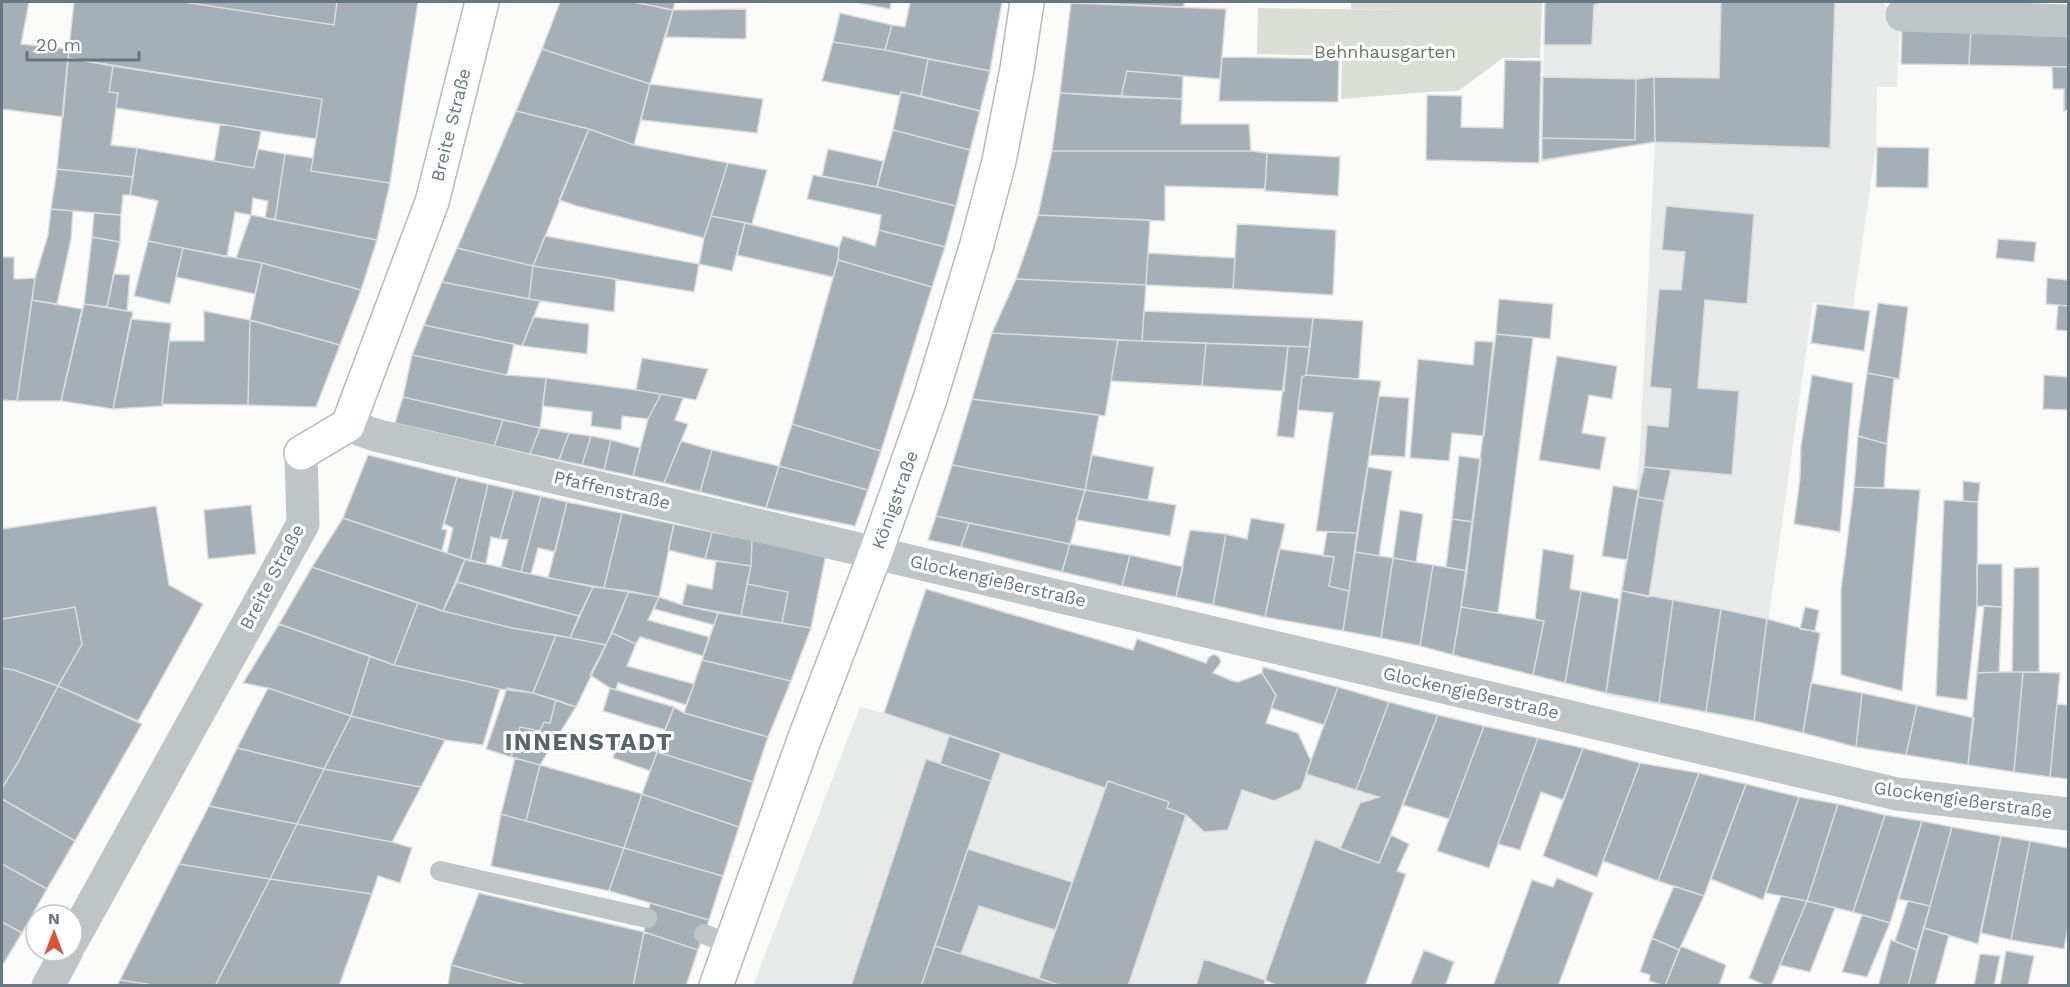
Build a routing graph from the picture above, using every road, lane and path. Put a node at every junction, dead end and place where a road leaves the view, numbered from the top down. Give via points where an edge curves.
1 (482, 2) edge
2 (1027, 2) edge
3 (1902, 15) dead end
4 (2068, 21) edge
5 (348, 425) junction
6 (876, 552) junction
7 (2068, 814) edge
8 (440, 871) dead end
9 (647, 918) dead end
10 (84, 919) edge
11 (60, 963) edge
12 (48, 986) edge
13 (716, 986) edge

1 - 5 street, Breite Straße via 432,202
2 - 6 street, Königstraße via 999,161 980,234 930,399
3 - 4 street
5 - 6 street, Pfaffenstraße via 375,435
5 - 10 street, Breite Straße via 301,453 303,524
6 - 7 street, Glockengießerstraße via 1897,794
6 - 13 street, Königstraße via 804,740 717,940
8 - 9 lane
11 - 12 street

